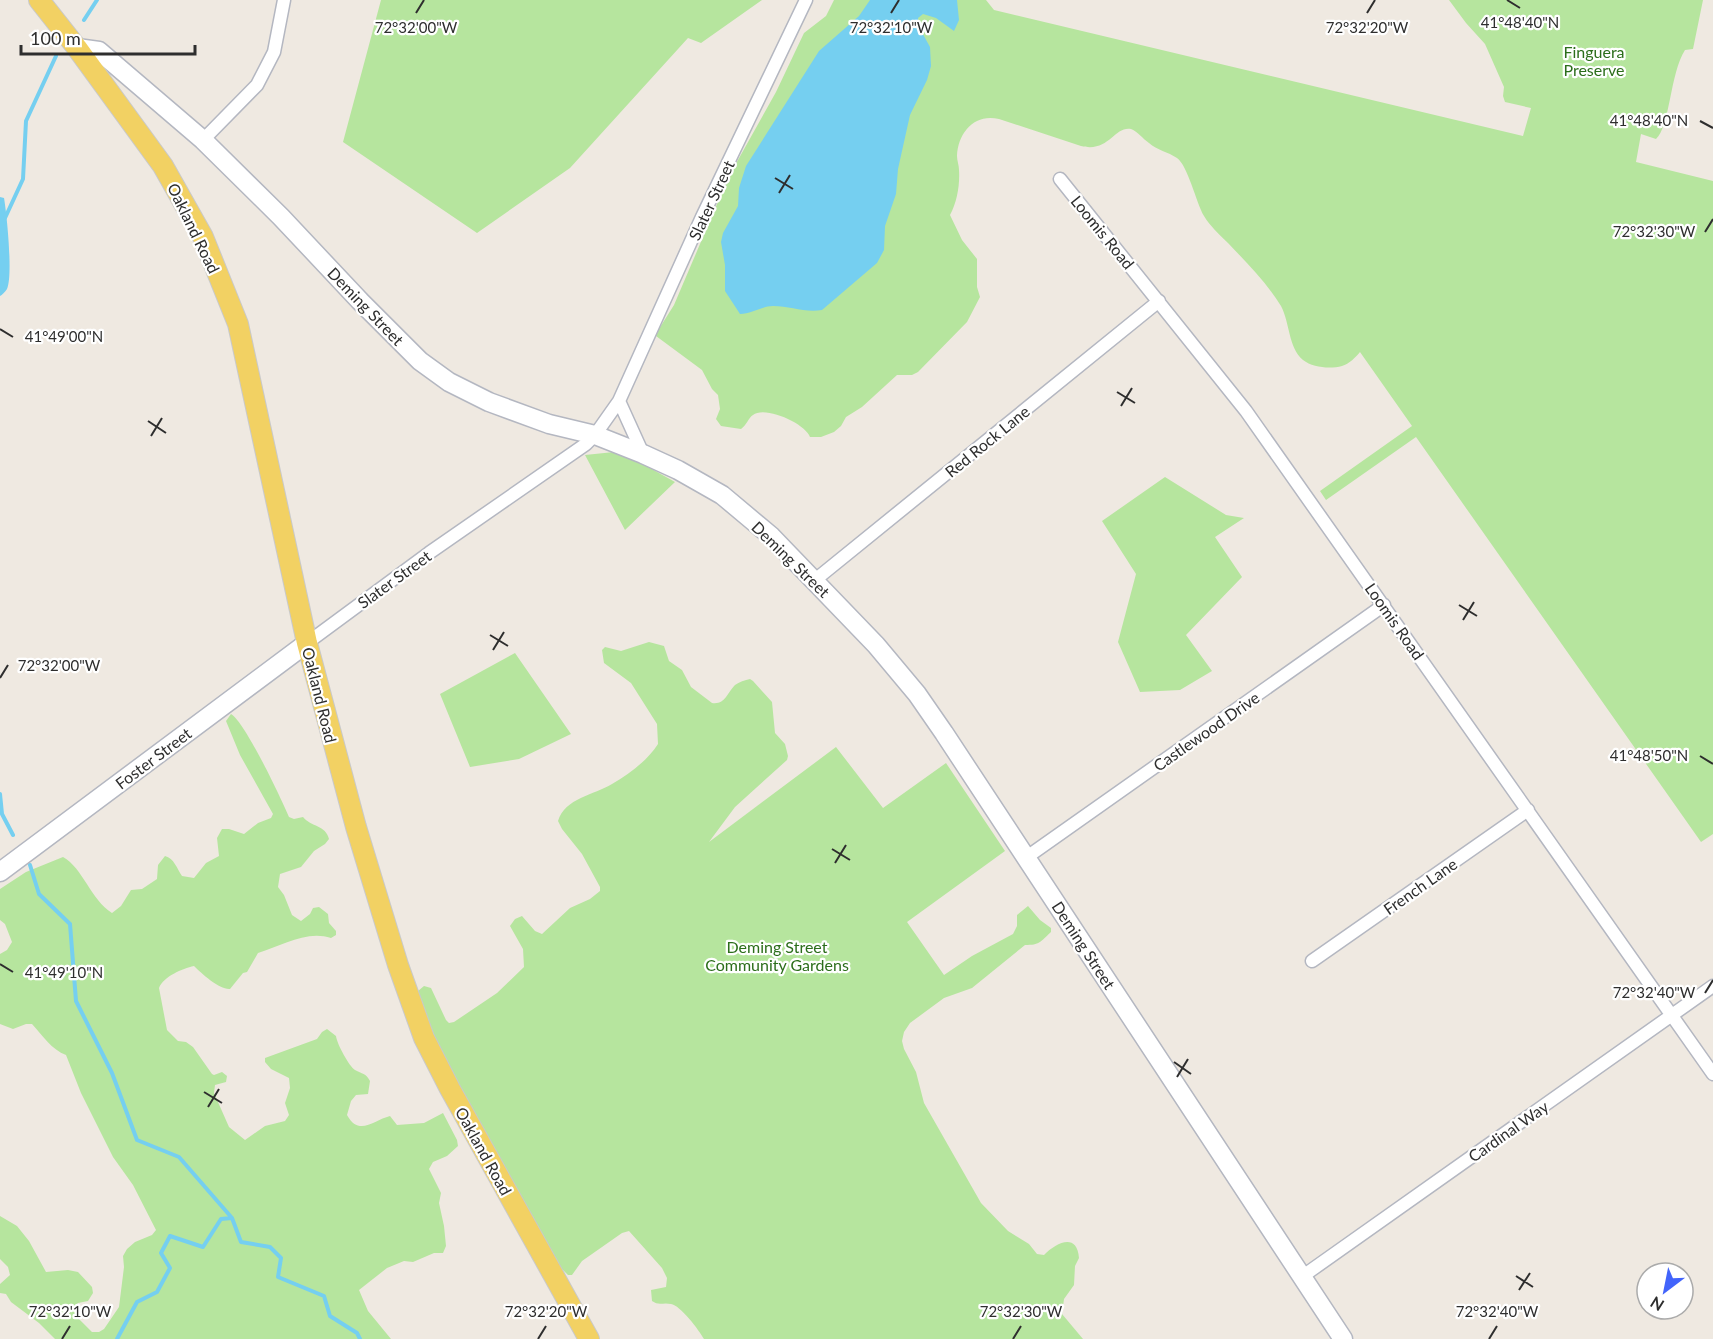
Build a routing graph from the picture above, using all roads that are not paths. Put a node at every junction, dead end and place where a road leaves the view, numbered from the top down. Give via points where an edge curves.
1 (39, 0) edge
2 (284, 0) edge
3 (806, 0) edge
4 (77, 48) junction
5 (203, 140) junction
6 (1060, 179) dead end
7 (1159, 301) junction
8 (619, 401) junction
9 (595, 435) junction
10 (643, 454) junction
11 (815, 580) junction
12 (1384, 605) junction
13 (307, 643) junction
14 (1528, 810) junction
15 (1027, 857) junction
16 (0, 873) edge
17 (1312, 961) dead end
18 (1713, 986) edge
19 (1670, 1016) junction
20 (1713, 1074) edge
21 (1303, 1275) junction
22 (589, 1339) edge
23 (1343, 1339) edge

1 - 4 main road
2 - 5 street via 274,52 257,85
3 - 8 street, Slater Street
4 - 5 street, Deming Street via 99,51
4 - 13 main road, Oakland Road via 163,166 203,237 238,324
5 - 9 street, Deming Street via 420,361 449,382 489,402 549,424
6 - 7 street, Loomis Road
7 - 11 street, Red Rock Lane
7 - 12 street, Loomis Road via 1246,411
8 - 9 street, Slater Street
8 - 10 street
9 - 10 street, Deming Street
9 - 13 street, Slater Street
10 - 11 street, Deming Street via 722,495
11 - 15 street, Deming Street via 917,694
12 - 14 street, Loomis Road
12 - 15 street, Castlewood Drive
13 - 16 street, Foster Street
13 - 22 main road, Oakland Road via 374,889 424,1038
14 - 17 street, French Lane
14 - 19 street, Loomis Road
15 - 21 street, Deming Street
18 - 19 street, Cardinal Way
19 - 20 street, Loomis Road
19 - 21 street, Cardinal Way
21 - 23 street, Deming Street

